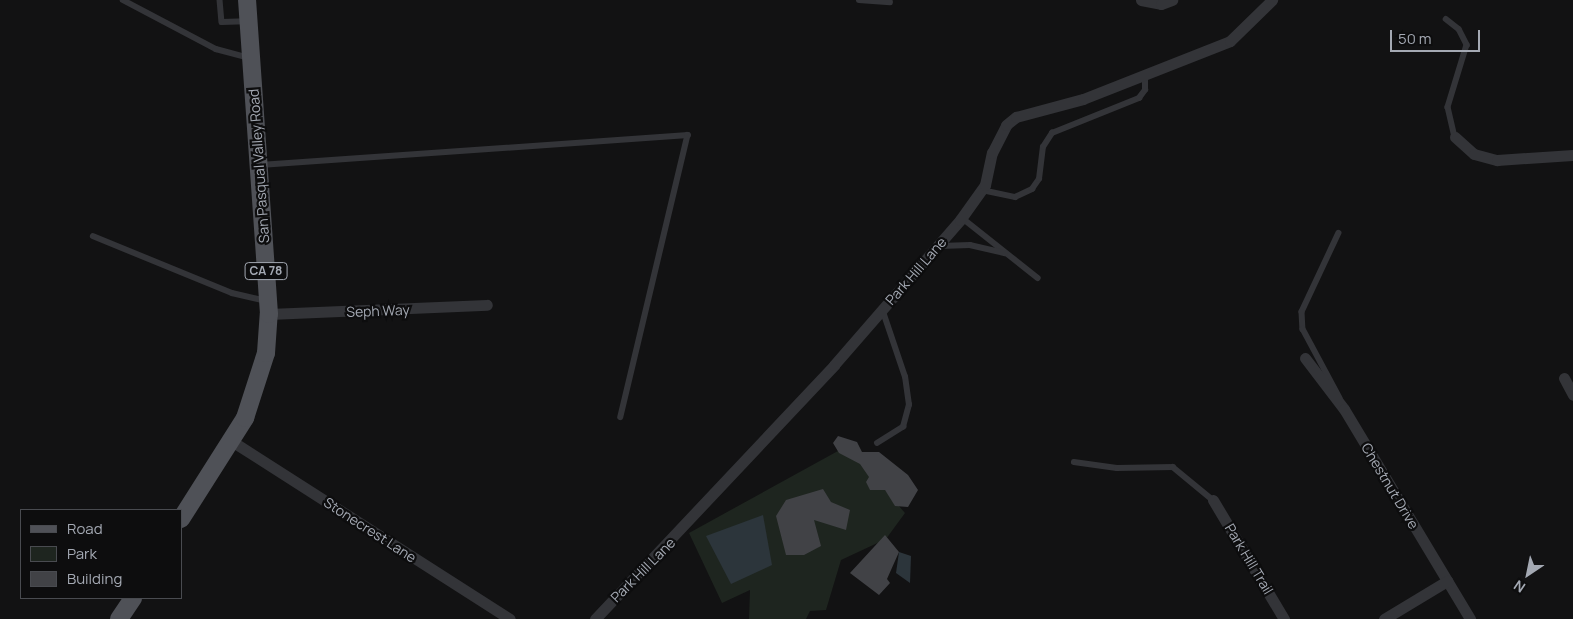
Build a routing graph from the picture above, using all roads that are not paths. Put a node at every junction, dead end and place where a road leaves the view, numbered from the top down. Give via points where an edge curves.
1 (123, 0) edge
2 (220, 0) edge
3 (247, 0) edge
4 (859, 0) edge
5 (1141, 0) edge
6 (1172, 0) edge
7 (1272, 0) edge
8 (890, 2) dead end
9 (1446, 18) dead end
10 (249, 20) junction
11 (252, 58) junction
12 (1145, 74) junction
13 (1455, 137) joint
14 (1573, 155) edge
15 (258, 165) junction
16 (982, 190) junction
17 (961, 217) junction
18 (1340, 233) dead end
19 (93, 236) dead end
20 (936, 247) junction
21 (1007, 254) junction
22 (1038, 278) dead end
23 (487, 305) dead end
24 (269, 308) junction
25 (882, 309) junction
26 (1305, 358) dead end
27 (1564, 378) dead end
28 (1573, 395) edge
29 (1344, 409) junction
30 (621, 417) dead end
31 (230, 440) junction
32 (876, 443) dead end
33 (1074, 462) dead end
34 (1213, 500) joint
35 (182, 517) edge
36 (1447, 581) junction
37 (132, 599) edge
38 (120, 619) edge
39 (510, 619) edge
40 (595, 619) edge
41 (1284, 619) edge
42 (1384, 619) edge
43 (1470, 619) edge

1 - 11 lane via 216,49
2 - 10 lane via 222,22
3 - 10 main road, San Pasqual Valley Road / CA 78
4 - 8 lane
5 - 6 street via 1161,4
7 - 12 street, Park Hill Lane via 1230,41
9 - 13 lane via 1459,29 1467,45 1448,107
10 - 11 main road, San Pasqual Valley Road / CA 78
11 - 15 main road, San Pasqual Valley Road / CA 78
12 - 16 street, Park Hill Lane via 1083,99 1016,117 1006,125 992,153
12 - 16 lane via 1145,90 1139,98 1052,133 1043,147 1039,179 1032,189 1015,197
13 - 14 street via 1474,154 1497,160
15 - 24 main road, San Pasqual Valley Road / CA 78
15 - 30 lane via 688,135
16 - 17 street, Park Hill Lane
17 - 20 street, Park Hill Lane
17 - 21 lane
18 - 29 lane via 1302,312 1303,329
19 - 24 lane
20 - 21 lane via 970,245
20 - 25 street, Park Hill Lane
21 - 22 lane
23 - 24 street, Seph Way
24 - 31 main road, San Pasqual Valley Road / CA 78 via 258,386
25 - 32 lane via 905,377 909,405 903,427
25 - 40 street, Park Hill Lane
26 - 29 street, Chestnut Drive
27 - 28 street
29 - 36 street, Chestnut Drive
31 - 35 main road, San Pasqual Valley Road / CA 78
31 - 39 street, Stonecrest Lane
33 - 34 lane via 1117,468 1173,467
34 - 41 street, Park Hill Trail
36 - 42 street
36 - 43 street, Chestnut Drive
37 - 38 main road

